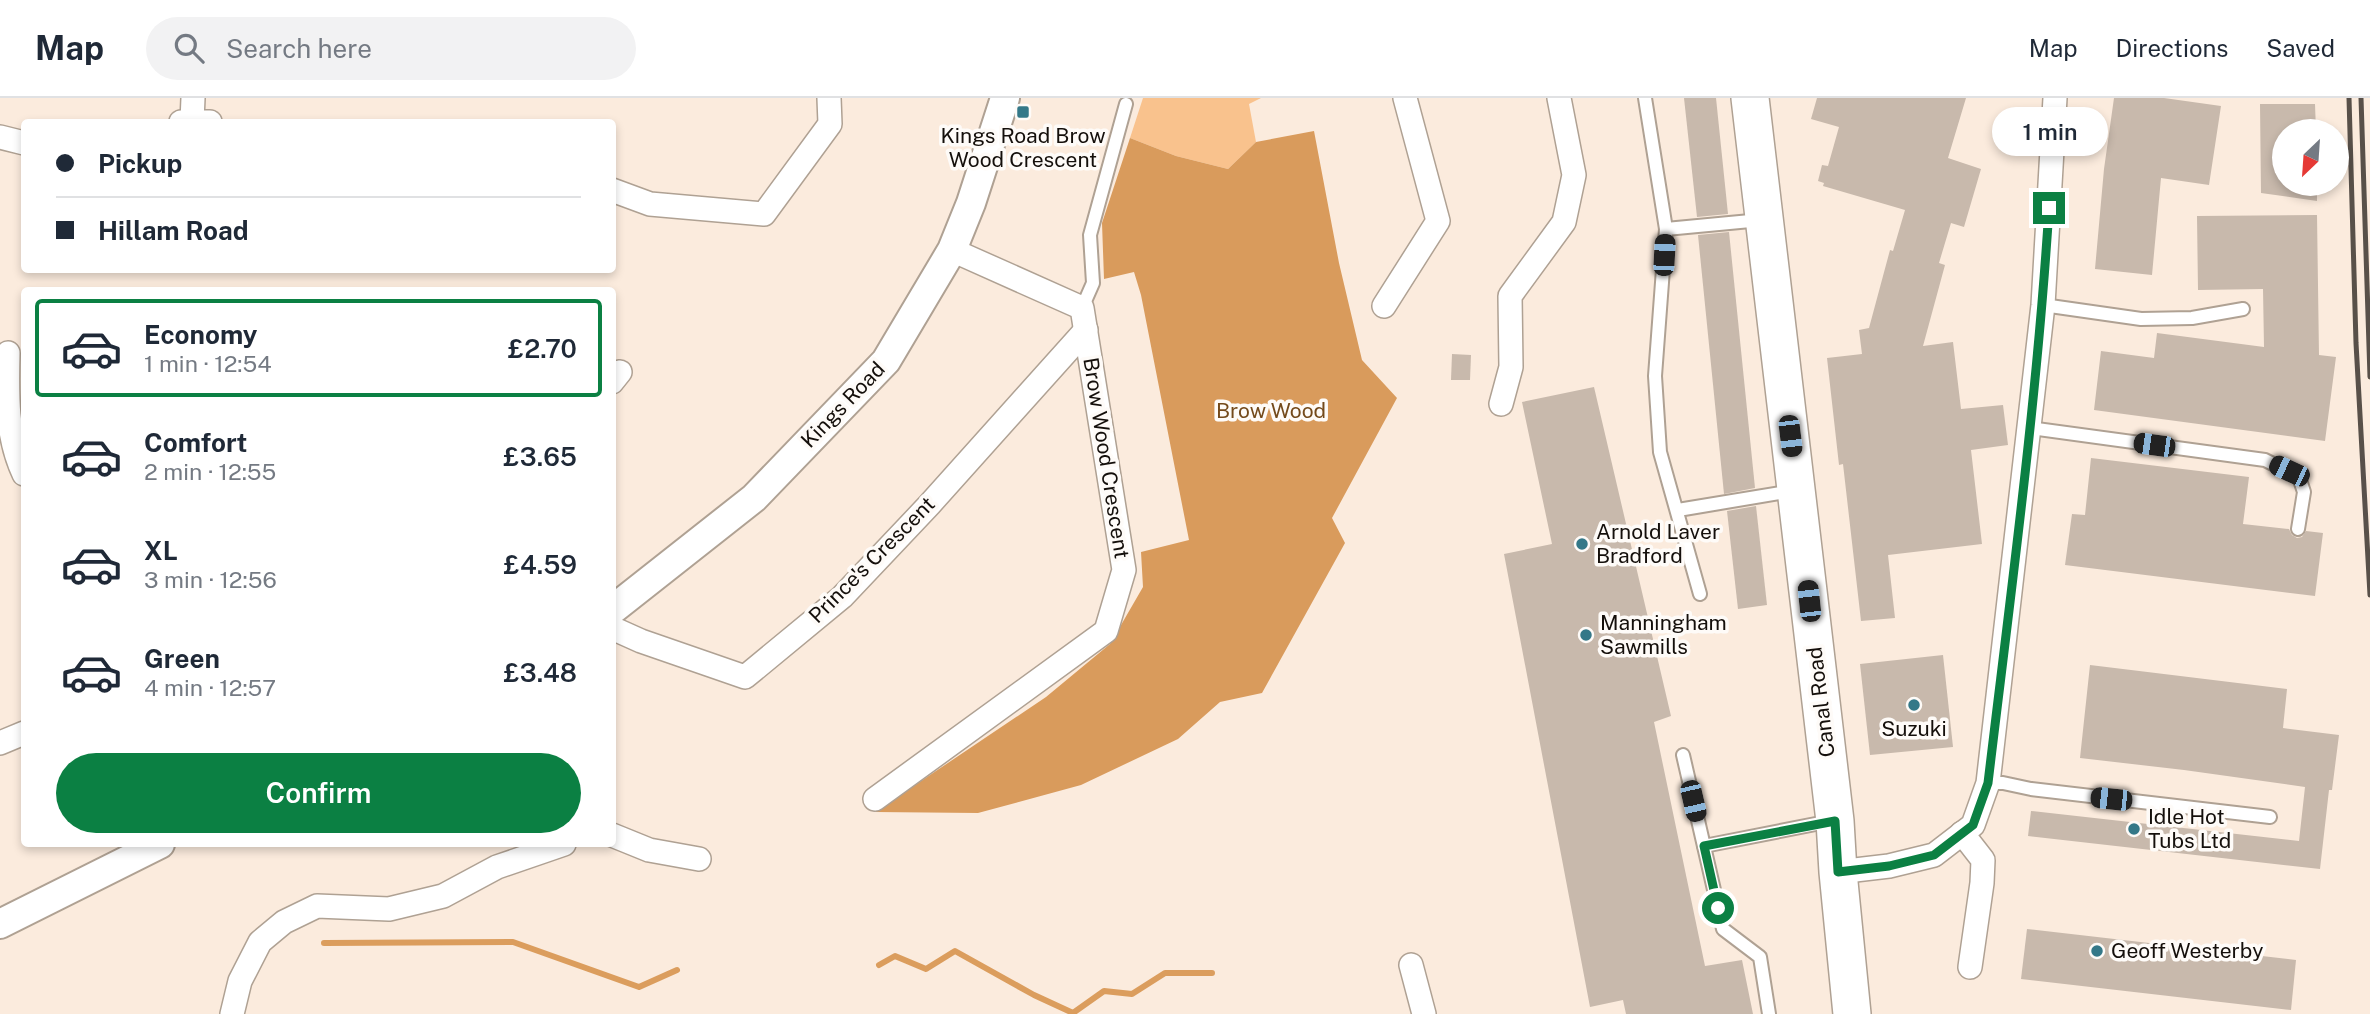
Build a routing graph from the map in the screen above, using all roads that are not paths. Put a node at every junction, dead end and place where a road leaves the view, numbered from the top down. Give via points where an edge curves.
1 (193, 98) edge
2 (829, 98) edge
3 (1005, 98) edge
4 (1405, 98) edge
5 (1559, 98) edge
6 (1645, 98) edge
7 (1750, 98) edge
8 (2055, 98) edge
9 (1126, 104) dead end
10 (194, 119) edge
11 (0, 137) edge
12 (21, 143) edge
13 (616, 191) edge
14 (1765, 220) junction
15 (1666, 229) junction
16 (952, 250) junction
17 (2043, 305) junction
18 (1384, 306) dead end
19 (2242, 309) dead end
20 (1084, 319) junction
21 (11, 352) edge
22 (1501, 404) dead end
23 (2030, 428) junction
24 (21, 468) edge
25 (1796, 491) junction
26 (1678, 510) junction
27 (2298, 529) dead end
28 (1700, 594) dead end
29 (616, 607) edge
30 (616, 630) edge
31 (21, 734) edge
32 (0, 743) edge
33 (1683, 755) dead end
34 (1988, 783) junction
35 (875, 799) dead end
36 (2270, 817) dead end
37 (1835, 821) junction
38 (1962, 833) junction
39 (616, 837) edge
40 (1704, 846) junction
41 (154, 847) edge
42 (555, 847) edge
43 (699, 859) dead end
44 (1838, 872) junction
45 (0, 924) edge
46 (1411, 965) dead end
47 (1970, 967) dead end
48 (232, 1014) edge
49 (1424, 1014) edge
50 (1769, 1014) edge
51 (1852, 1014) edge

1 - 10 street
2 - 13 street via 830,124 764,214 650,204
3 - 16 street, Kings Road
4 - 18 street via 1438,222
5 - 22 street via 1574,175 1564,222 1510,296 1511,367
6 - 15 lane
7 - 14 main road, Canal Road
8 - 17 street
9 - 20 lane via 1090,235 1093,283
11 - 12 street
14 - 15 lane
14 - 25 main road, Canal Road
15 - 26 lane via 1655,376 1660,452
16 - 20 street
16 - 29 street, Kings Road via 887,361 754,498
17 - 19 lane via 2141,319 2192,318
17 - 23 street
20 - 30 street, Prince's Crescent via 939,494 842,597 745,677
20 - 35 street, Brow Wood Crescent via 1124,570 1106,631
21 - 24 street via 7,409
23 - 27 lane via 2265,460 2300,477 2304,492
23 - 34 street
25 - 26 lane
25 - 37 main road, Canal Road
26 - 28 lane
31 - 32 street
33 - 40 lane
34 - 36 lane
34 - 38 street via 1973,825
37 - 40 lane
37 - 44 main road, Canal Road
38 - 44 street via 1934,855
38 - 47 street via 1983,860
39 - 43 street
40 - 50 lane via 1723,929 1760,957
41 - 45 street
42 - 48 street via 497,867 443,896 388,909 317,906 284,922 260,942 240,981
44 - 51 main road, Canal Road
46 - 49 street

